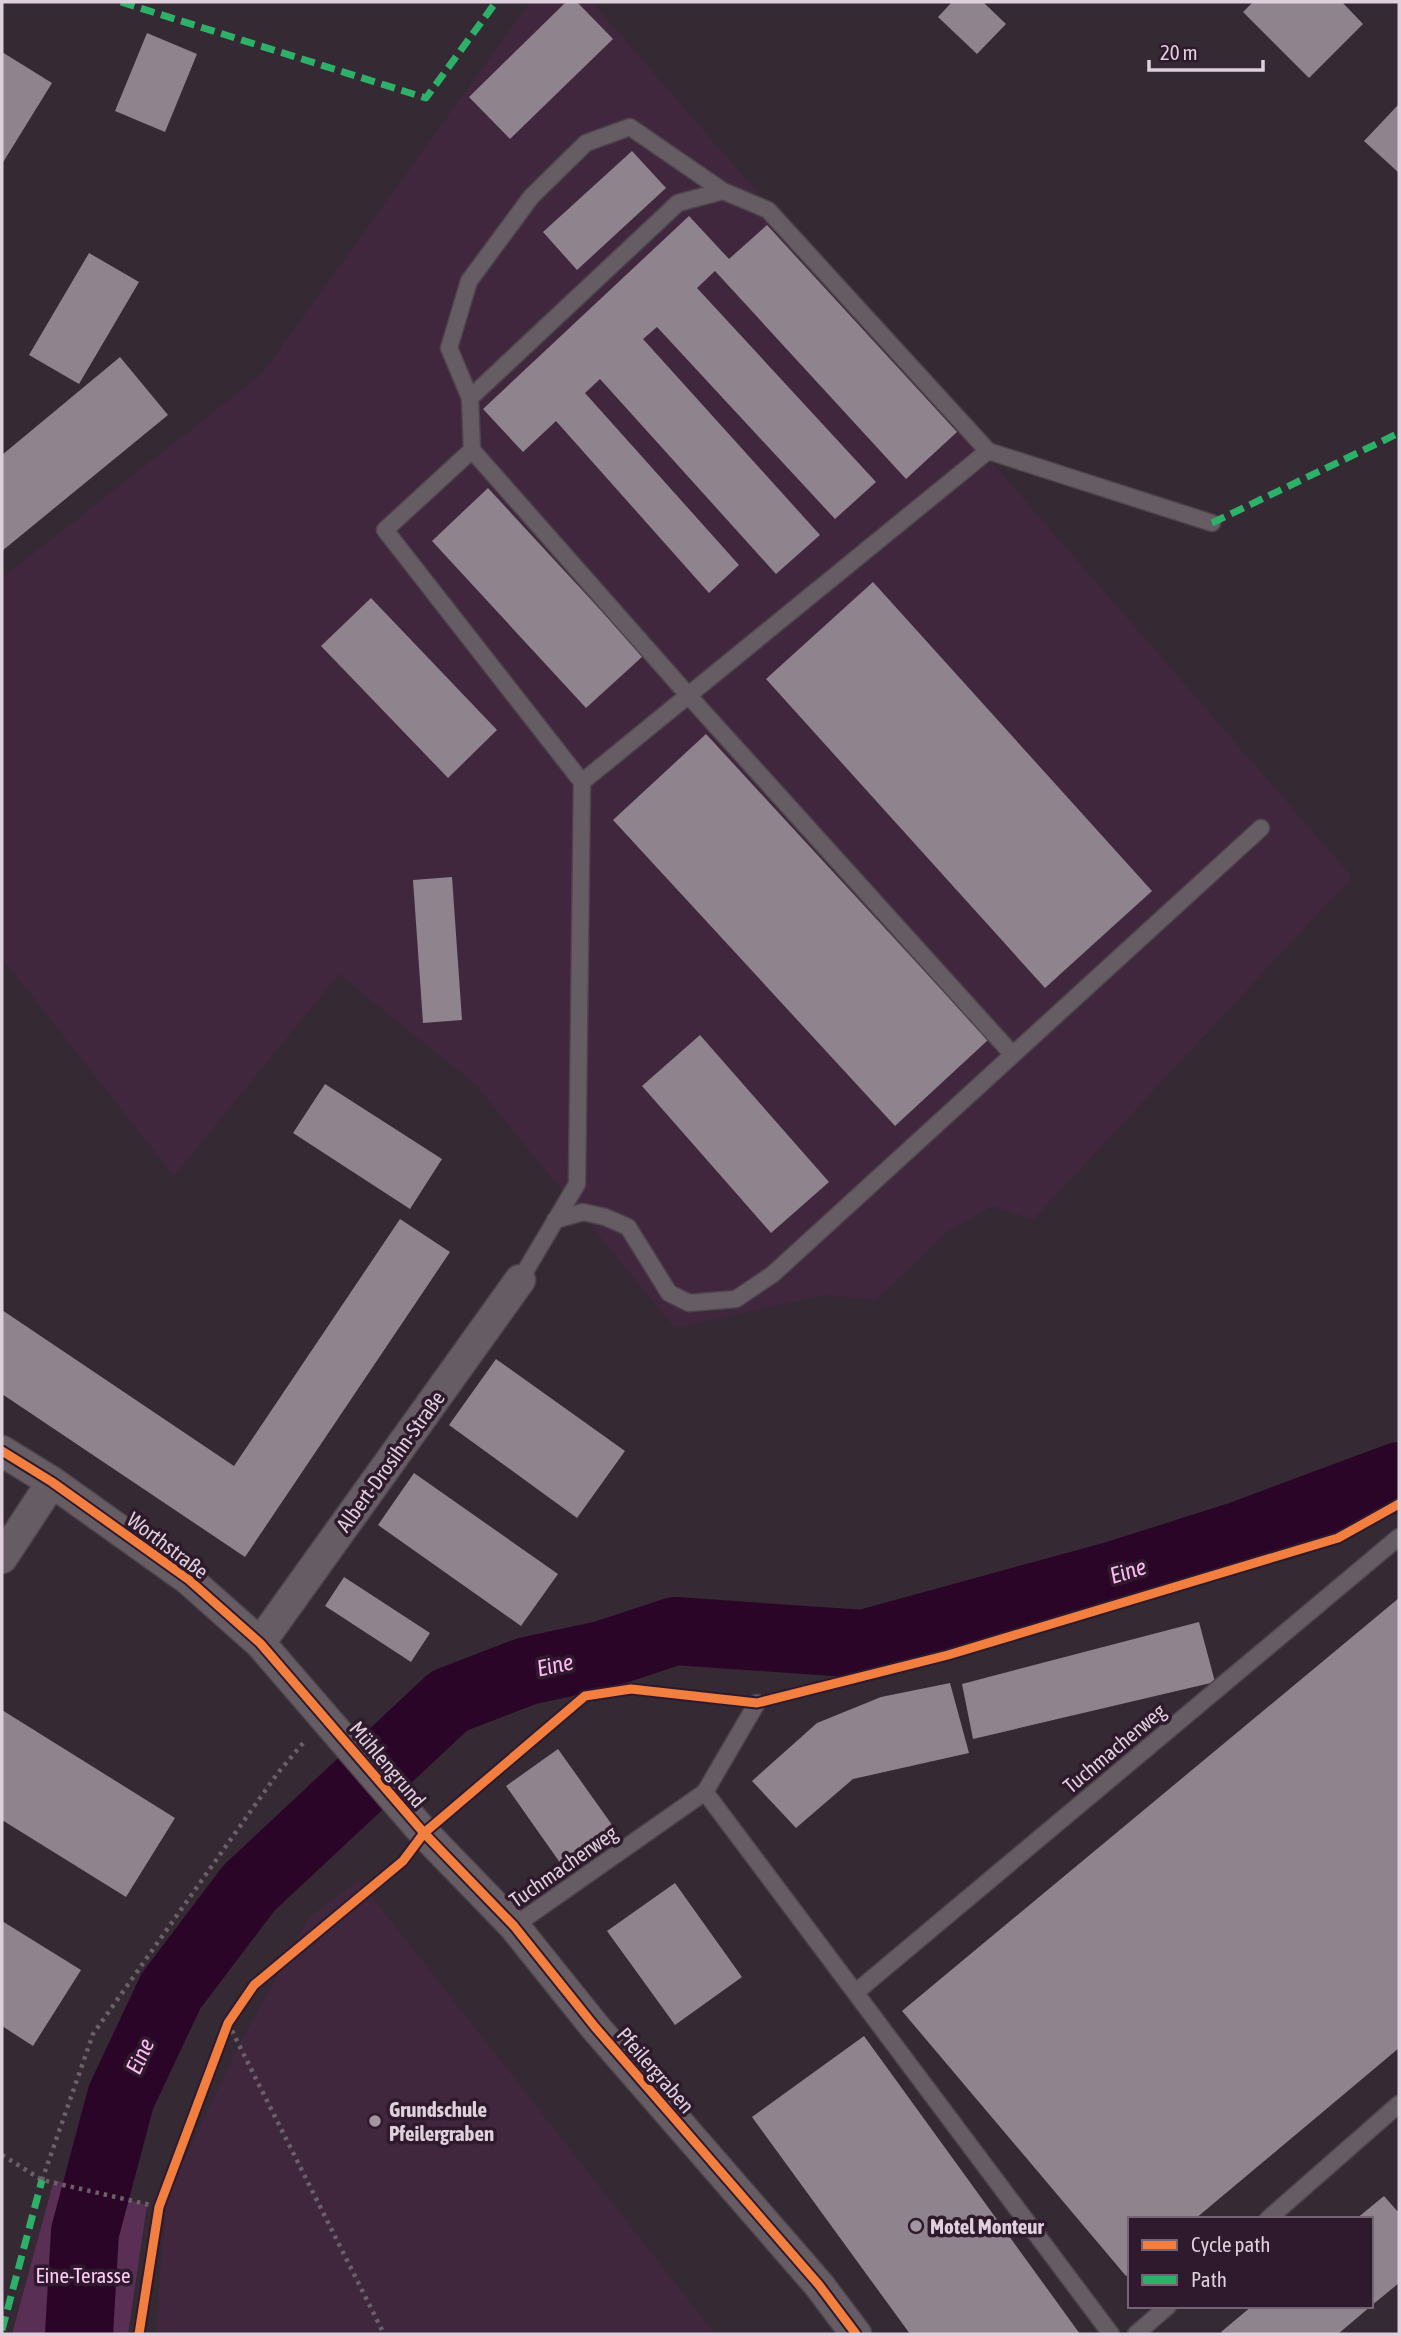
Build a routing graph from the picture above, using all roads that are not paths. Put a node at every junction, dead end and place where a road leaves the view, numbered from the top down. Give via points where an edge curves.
1 (723, 191) junction
2 (470, 398) junction
3 (472, 450) junction
4 (988, 451) junction
5 (1212, 523) dead end
6 (688, 695) junction
7 (582, 782) junction
8 (1261, 828) dead end
9 (1013, 1055) junction
10 (555, 1220) junction
11 (520, 1280) joint
12 (2, 1451) edge
13 (52, 1482) junction
14 (1399, 1537) edge
15 (2, 1558) edge
16 (260, 1643) junction
17 (757, 1703) dead end
18 (325, 1717) joint
19 (705, 1792) junction
20 (424, 1833) joint
21 (513, 1926) junction
22 (856, 1992) junction
23 (1399, 2104) edge
24 (1270, 2217) edge
25 (1166, 2308) edge
26 (856, 2334) edge
27 (1111, 2334) edge
28 (1136, 2334) edge

1 - 2 lane via 678,203
1 - 2 lane via 630,127 586,143 531,197 469,281 449,348
1 - 4 lane via 768,210
2 - 3 lane
3 - 6 lane
3 - 7 lane via 385,530
4 - 5 lane
4 - 6 lane
6 - 7 lane
6 - 9 lane
7 - 10 lane via 577,1184
8 - 9 lane
9 - 10 lane via 774,1274 736,1299 689,1303 669,1293 628,1227 583,1212
10 - 11 lane
11 - 16 street, Albert-Drosihn-Straße
12 - 13 street, Worthstraße
13 - 15 street
13 - 16 street, Worthstraße via 188,1580
14 - 22 lane, Tuchmacherweg
16 - 18 street, Worthstraße
17 - 19 lane, Tuchmacherweg
18 - 20 street, Mühlengrund
19 - 21 lane, Tuchmacherweg
19 - 22 lane
20 - 21 street, Pfeilergraben
21 - 26 street, Pfeilergraben via 819,2284
22 - 27 lane
23 - 24 lane
25 - 28 lane

